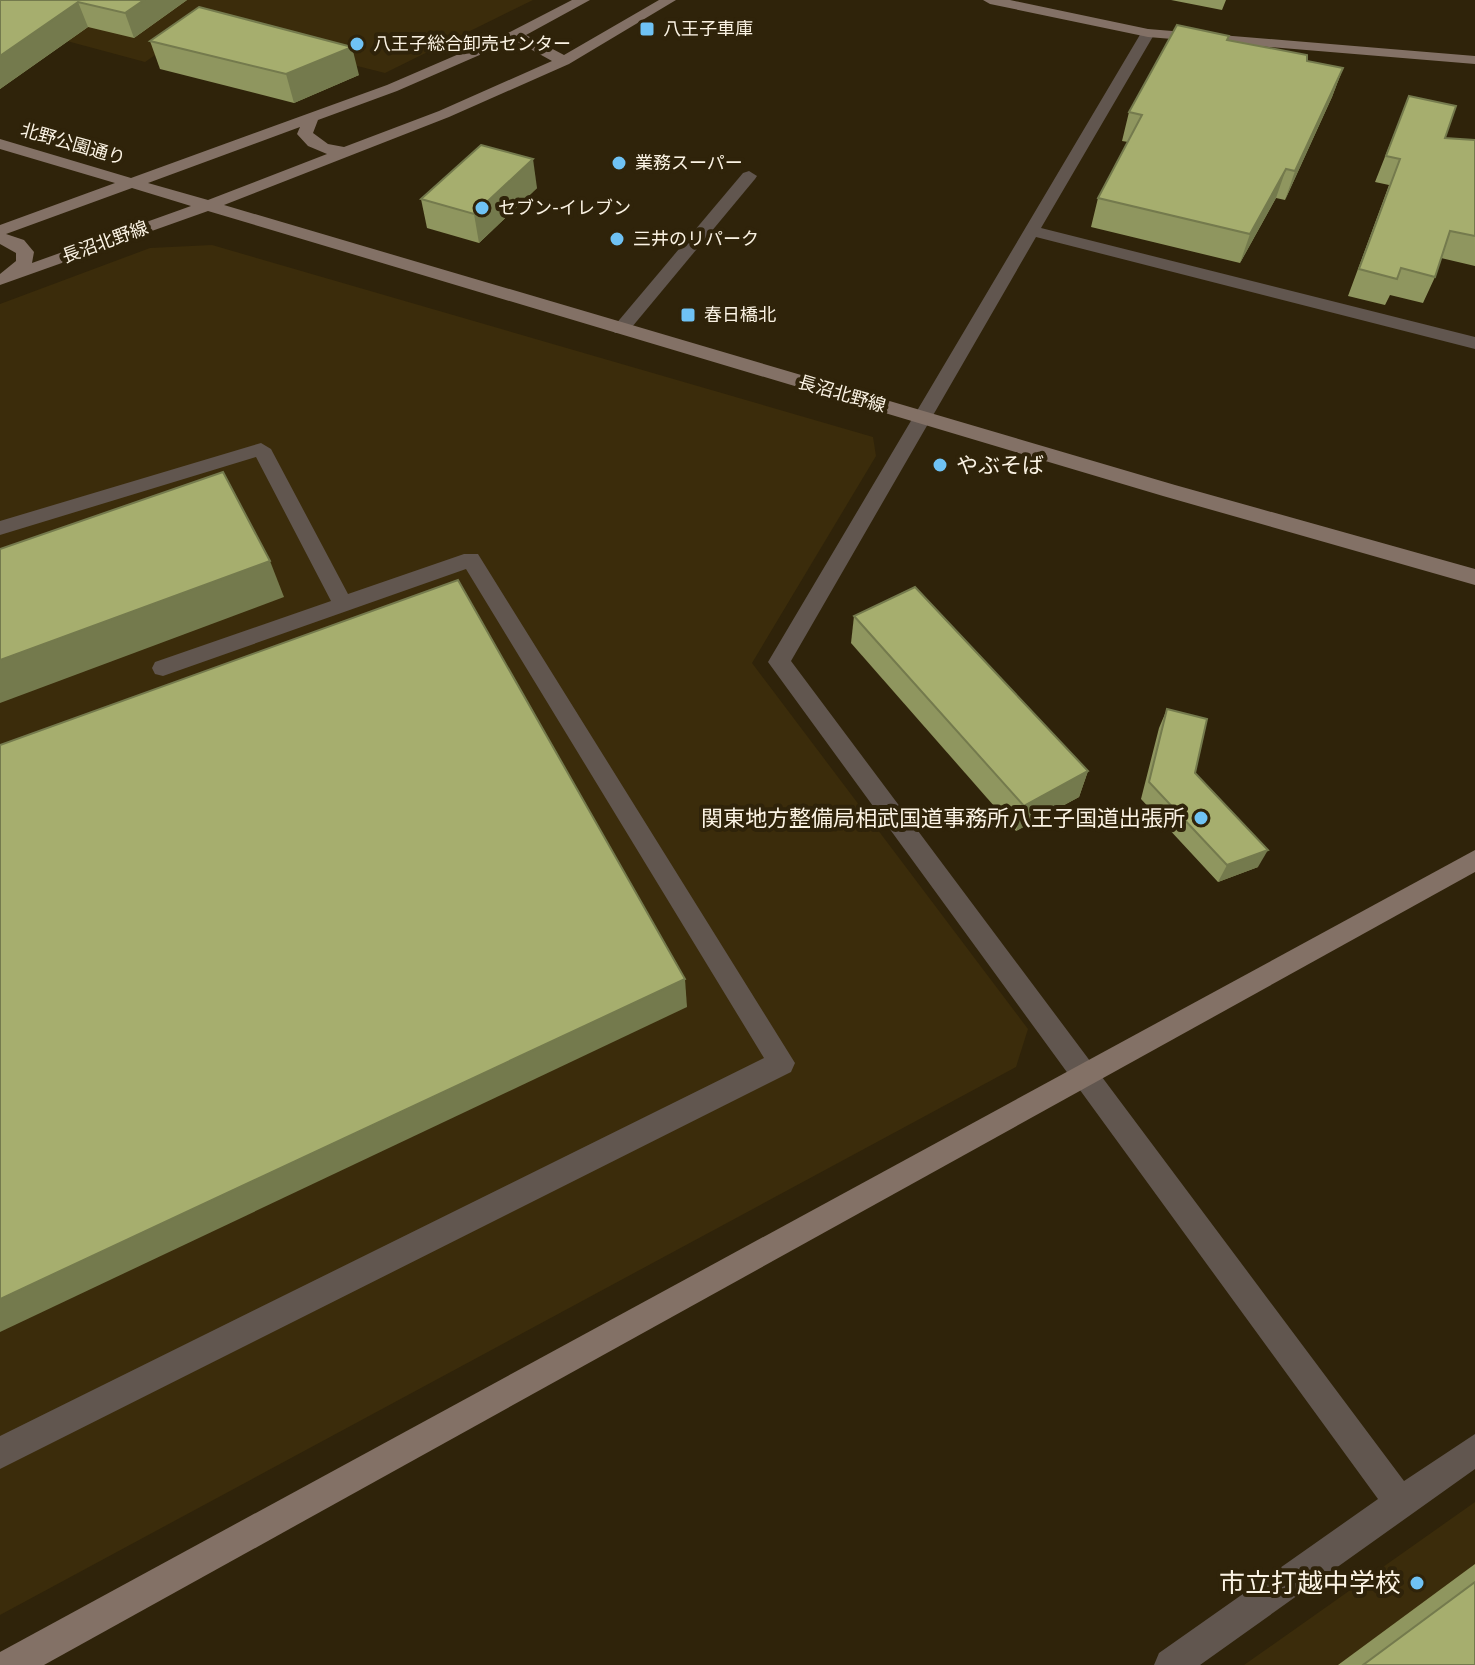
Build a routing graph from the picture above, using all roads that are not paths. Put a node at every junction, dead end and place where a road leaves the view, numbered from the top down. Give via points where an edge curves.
1 (583, 0) edge
2 (669, 0) edge
3 (990, 0) edge
4 (1148, 33) junction
5 (515, 35) junction
6 (1475, 60) edge
7 (564, 61) junction
8 (312, 117) junction
9 (0, 144) edge
10 (345, 152) junction
11 (749, 176) dead end
12 (136, 182) junction
13 (210, 205) junction
14 (0, 231) edge
15 (1033, 231) junction
16 (0, 238) edge
17 (5, 278) edge
18 (621, 329) junction
19 (1475, 343) edge
20 (922, 417) junction
21 (0, 528) edge
22 (1475, 577) edge
23 (343, 604) junction
24 (163, 668) dead end
25 (1475, 860) edge
26 (1083, 1074) junction
27 (1475, 1450) edge
28 (0, 1453) edge
29 (1400, 1502) junction
30 (10, 1665) edge
31 (1171, 1665) edge

1 - 5 street
2 - 7 street
3 - 4 street
4 - 6 street
4 - 15 street
5 - 7 street
5 - 8 street
7 - 10 street
8 - 10 street via 305,134 312,143
8 - 12 street
9 - 12 street, 北野公園通り
10 - 13 street
11 - 18 street
12 - 13 street, 長沼北野線
12 - 14 street
13 - 17 street, 長沼北野線
13 - 18 street, 長沼北野線
15 - 19 street
15 - 20 street
16 - 17 street via 25,252 24,262
18 - 20 street, 長沼北野線
20 - 22 street, 長沼北野線
20 - 26 street via 779,662
21 - 23 street via 261,449
23 - 24 street
23 - 28 street via 471,559 782,1063
25 - 26 street
26 - 29 street
26 - 30 street
27 - 29 street
29 - 31 street

